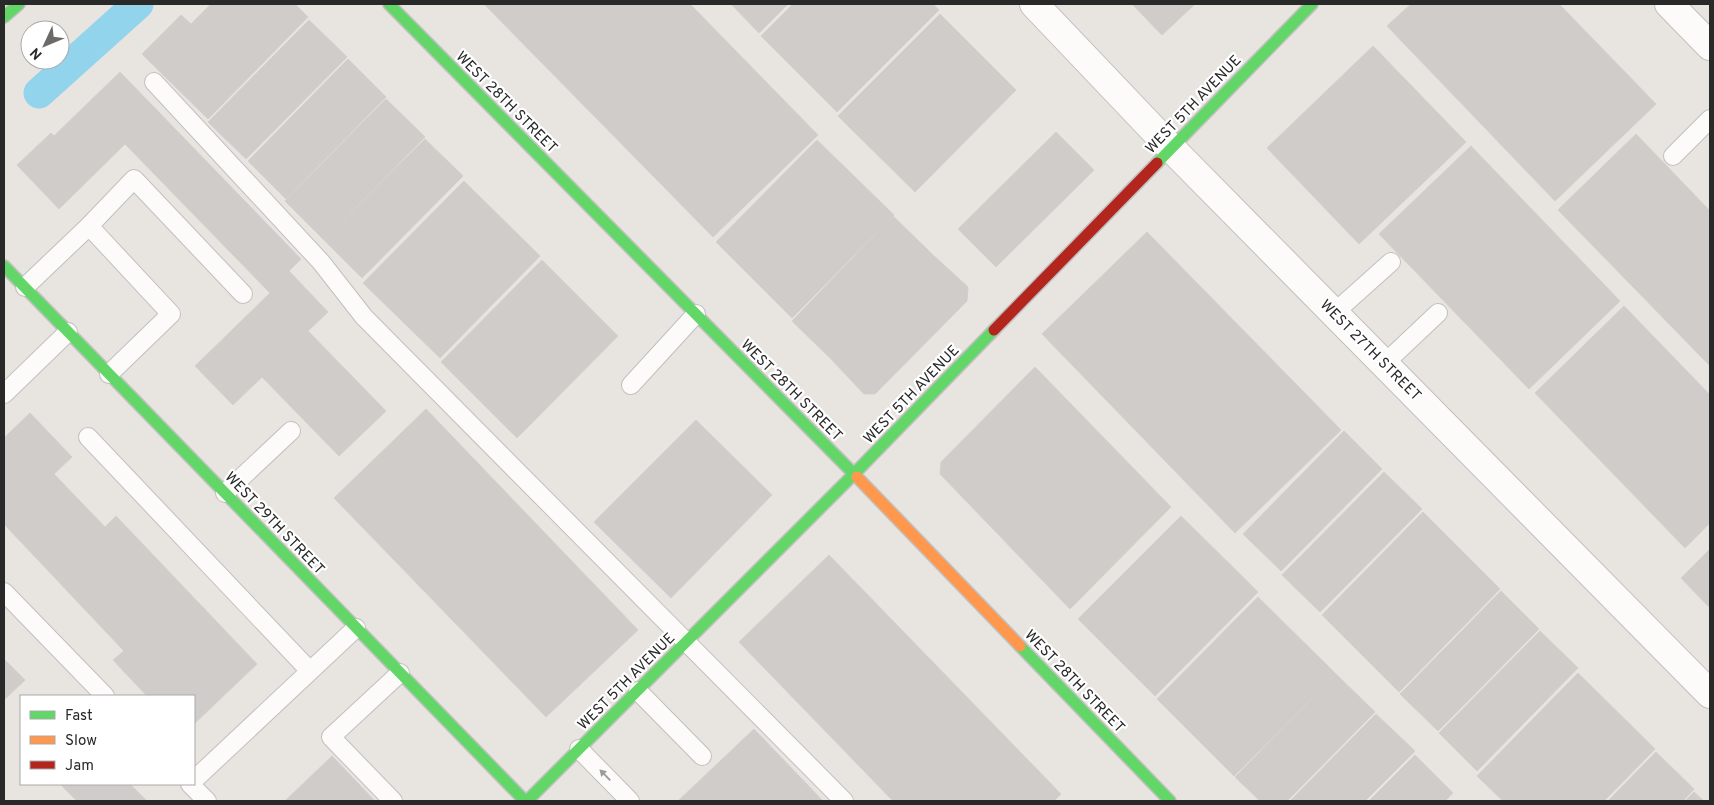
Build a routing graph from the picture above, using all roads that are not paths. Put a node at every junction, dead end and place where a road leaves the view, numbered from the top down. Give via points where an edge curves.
1 (19, 4) edge
2 (389, 4) edge
3 (1034, 4) edge
4 (1312, 4) edge
5 (1669, 4) edge
6 (4, 17) edge
7 (1710, 46) edge
8 (154, 82) dead end
9 (1710, 119) edge
10 (1171, 148) junction
11 (1673, 156) dead end
12 (89, 226) junction
13 (1391, 262) dead end
14 (4, 266) edge
15 (25, 288) junction
16 (243, 294) dead end
17 (1334, 313) junction
18 (1438, 313) dead end
19 (696, 314) junction
20 (68, 332) junction
21 (1384, 364) junction
22 (109, 374) junction
23 (632, 385) dead end
24 (4, 394) edge
25 (291, 431) dead end
26 (88, 437) dead end
27 (854, 474) junction
28 (225, 493) junction
29 (4, 592) edge
30 (356, 628) junction
31 (687, 641) junction
32 (310, 671) junction
33 (400, 673) junction
34 (638, 691) junction
35 (1710, 694) edge
36 (104, 695) edge
37 (579, 749) junction
38 (702, 756) dead end
39 (195, 779) edge
40 (191, 785) edge
41 (207, 801) edge
42 (393, 801) edge
43 (526, 801) edge
44 (630, 801) edge
45 (844, 801) edge
46 (1170, 801) edge

1 - 6 street
2 - 19 street, WEST 28TH STREET
3 - 10 street, WEST 27TH STREET
4 - 10 street, WEST 5TH AVENUE
5 - 7 street
8 - 31 lane via 321,262 364,317
9 - 11 lane
10 - 17 street, WEST 27TH STREET
10 - 27 street, WEST 5TH AVENUE
12 - 15 lane
12 - 16 lane via 134,180
12 - 22 lane via 171,314
13 - 17 lane
14 - 15 street, WEST 29TH STREET
15 - 20 street, WEST 29TH STREET
17 - 21 street, WEST 27TH STREET
18 - 21 lane
19 - 23 lane
19 - 27 street, WEST 28TH STREET
20 - 22 street, WEST 29TH STREET
20 - 24 lane
21 - 35 street, WEST 27TH STREET
22 - 28 street, WEST 29TH STREET
25 - 28 lane
26 - 32 lane
27 - 31 street, WEST 5TH AVENUE
27 - 46 street, WEST 28TH STREET
28 - 30 street, WEST 29TH STREET
29 - 36 lane
30 - 32 lane
30 - 33 street, WEST 29TH STREET
31 - 34 street, WEST 5TH AVENUE
31 - 45 lane
32 - 39 lane
33 - 42 lane via 331,737
33 - 43 street, WEST 29TH STREET
34 - 37 street, WEST 5TH AVENUE
34 - 38 lane
37 - 43 street, WEST 5TH AVENUE
44 -> 37 lane
40 - 41 lane

